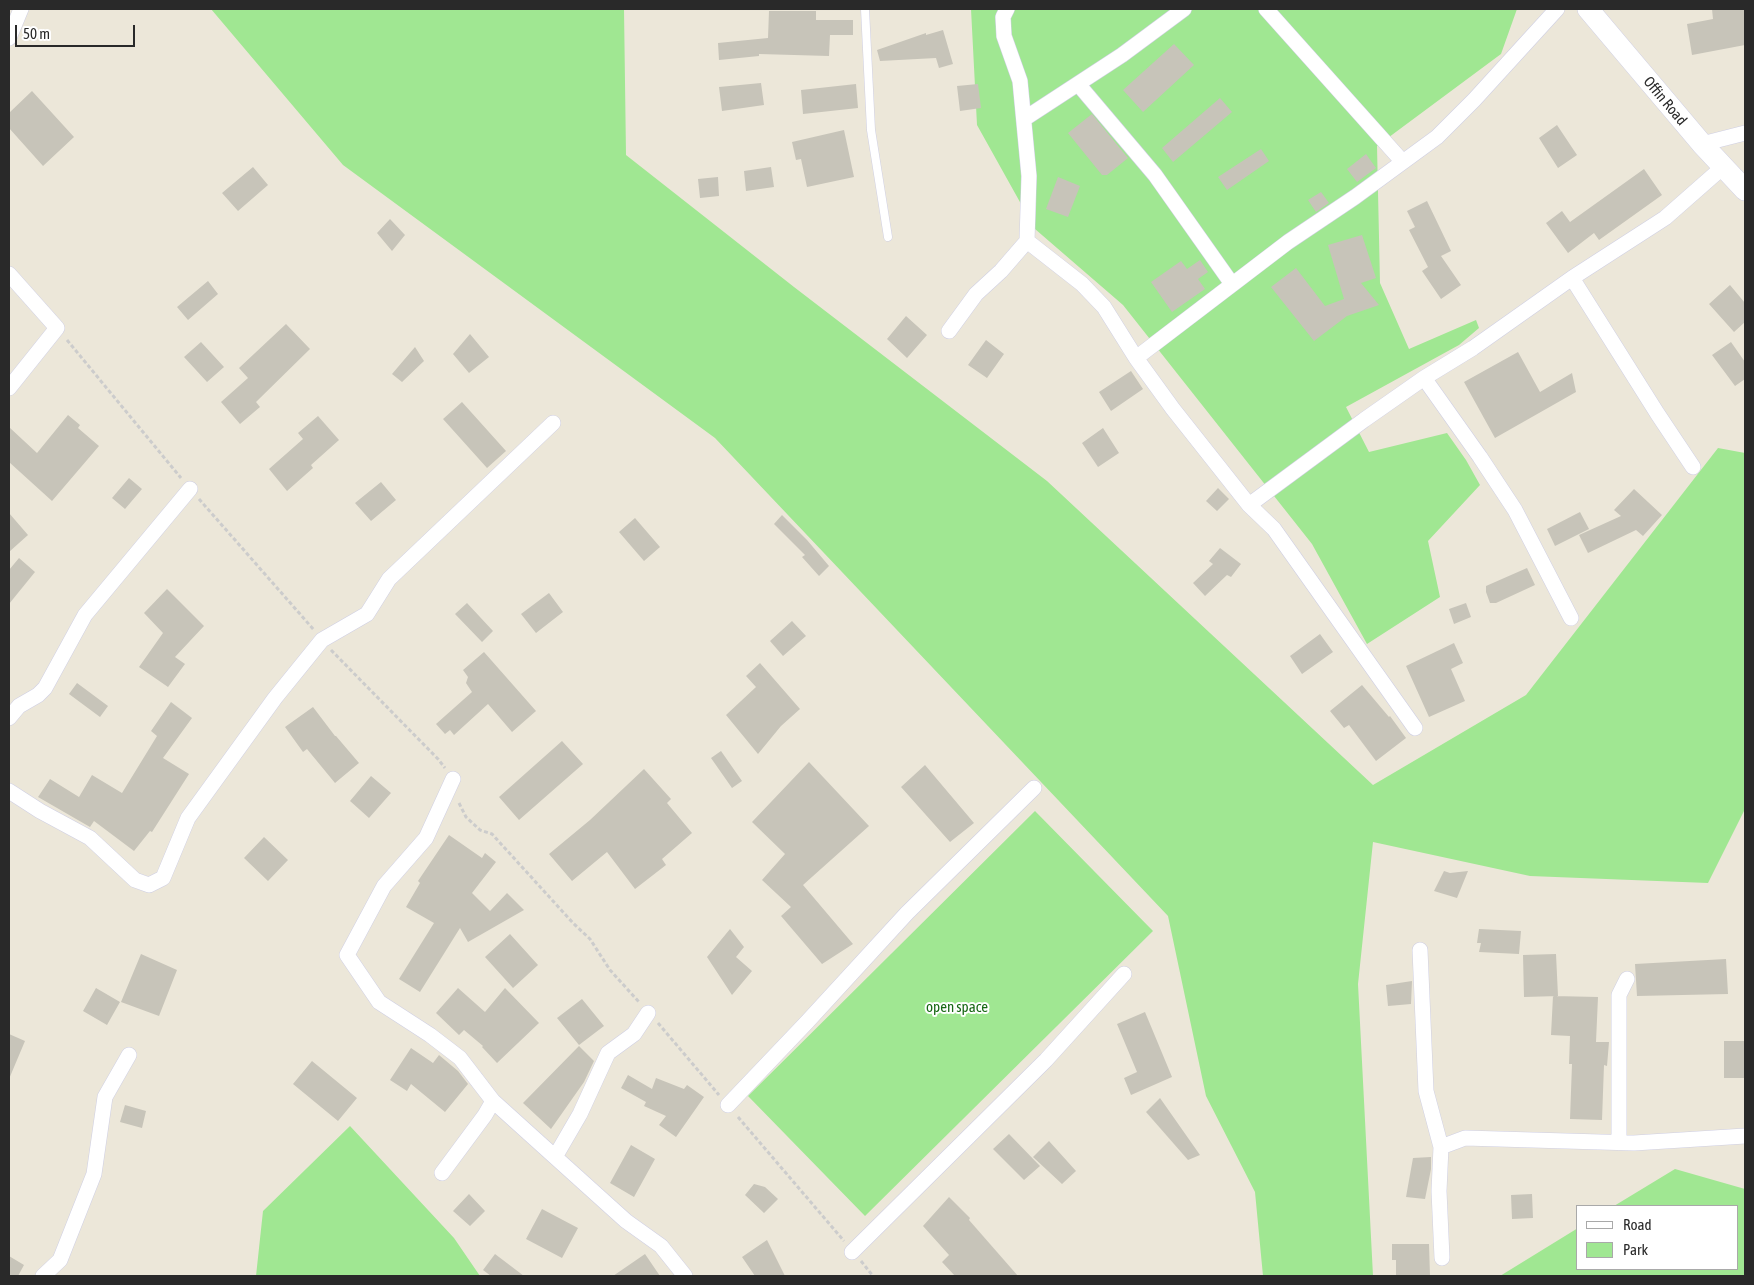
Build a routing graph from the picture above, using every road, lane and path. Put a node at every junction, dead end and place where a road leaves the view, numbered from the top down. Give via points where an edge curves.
1 (21, 9) edge
2 (865, 9) edge
3 (1007, 9) edge
4 (1184, 9) edge
5 (1266, 9) edge
6 (1557, 9) edge
7 (1588, 9) edge
8 (9, 38) edge
9 (1078, 84) junction
10 (1024, 119) junction
11 (1745, 133) edge
12 (1702, 144) junction
13 (1402, 162) junction
14 (1723, 167) junction
15 (1745, 190) edge
16 (888, 237) dead end
17 (1027, 241) junction
18 (9, 274) edge
19 (1572, 278) junction
20 (1232, 284) junction
21 (56, 328) junction
22 (949, 331) dead end
23 (1136, 358) junction
24 (1424, 378) junction
25 (9, 388) edge
26 (553, 423) dead end
27 (1693, 467) dead end
28 (190, 489) junction
29 (1249, 505) junction
30 (1571, 618) dead end
31 (322, 640) junction
32 (9, 718) edge
33 (1415, 728) dead end
34 (453, 779) junction
35 (1034, 788) dead end
36 (9, 791) edge
37 (1420, 950) dead end
38 (1124, 974) dead end
39 (1627, 979) dead end
40 (648, 1013) junction
41 (129, 1055) dead end
42 (493, 1101) junction
43 (728, 1105) junction
44 (1745, 1136) edge
45 (1620, 1142) junction
46 (1441, 1147) junction
47 (555, 1156) junction
48 (442, 1172) dead end
49 (852, 1252) junction
50 (1442, 1258) dead end
51 (47, 1275) edge
52 (684, 1276) edge
53 (873, 1276) edge

1 - 8 street
2 - 16 lane via 871,130
3 - 10 street via 1003,17 1004,36 1020,81
4 - 9 street
5 - 13 street
6 - 13 street via 1474,100 1437,136
7 - 12 street, Offin Road
9 - 10 street
9 - 20 street via 1155,175
10 - 17 street via 1029,176
11 - 12 street
12 - 14 street, Offin Road
13 - 20 street
14 - 15 street, Offin Road
14 - 19 street via 1665,218
17 - 22 street via 1002,271 976,294
17 - 23 street via 1082,284 1104,307
18 - 21 street
19 - 24 street via 1473,348
19 - 27 street
20 - 23 street
21 - 25 street
21 - 28 path
23 - 29 street
24 - 29 street
24 - 30 street via 1515,510
26 - 31 street via 390,578 367,614
28 - 31 path
28 - 32 street via 85,615 44,688 19,706
29 - 33 street via 1274,529
31 - 34 path
31 - 36 street via 275,698 188,818 163,878 149,885 135,880 90,838
34 - 40 path via 466,817 480,830 492,834 590,939 610,970
34 - 42 street via 426,838 384,886 347,955 379,1002 430,1034 460,1058
35 - 43 street via 907,913
37 - 46 street via 1426,1091
38 - 49 street via 1046,1060
39 - 45 street via 1619,995
40 - 43 path
40 - 47 street via 634,1034 608,1052 580,1114
41 - 51 street via 105,1097 94,1174 60,1260
42 - 47 street
42 - 48 street
43 - 49 path
44 - 45 street
45 - 46 street via 1464,1138
46 - 50 street
47 - 52 street via 626,1221 661,1246
49 - 53 path

